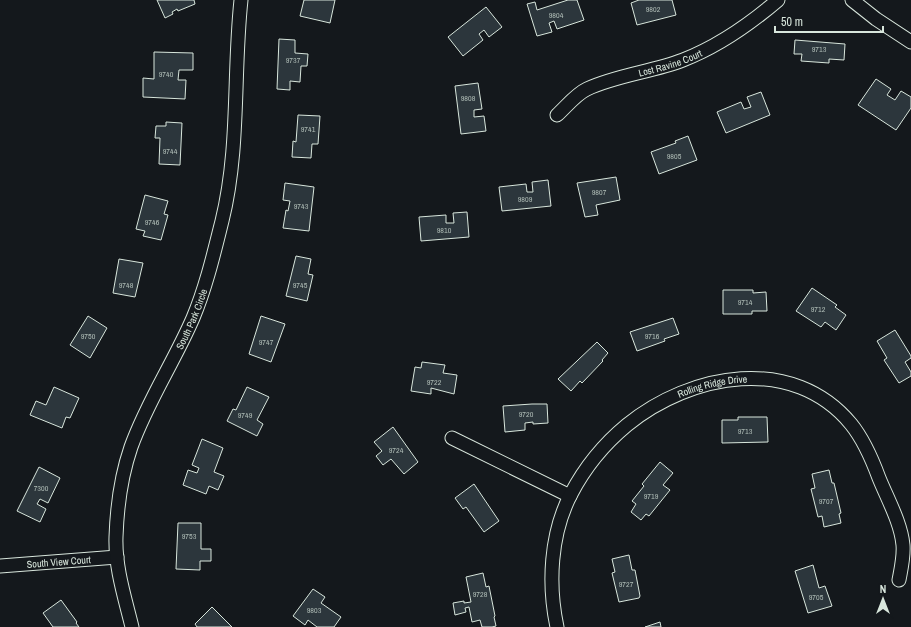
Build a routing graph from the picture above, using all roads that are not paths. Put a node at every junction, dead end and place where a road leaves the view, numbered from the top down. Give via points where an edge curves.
1 (241, 0) edge
2 (778, 0) edge
3 (852, 0) edge
4 (911, 42) edge
5 (557, 115) dead end
6 (452, 438) dead end
7 (570, 496) junction
8 (117, 557) junction
9 (0, 566) edge
10 (899, 580) dead end
11 (132, 627) edge
12 (557, 627) edge

1 - 8 street, South Park Circle via 236,58 234,153 223,219 194,316 142,419 131,448 121,490 116,538
2 - 5 street, Lost Ravine Court via 739,31 708,49 660,68 586,90
3 - 4 street
6 - 7 street
7 - 10 street, Rolling Ridge Drive via 583,473 604,446 627,425 652,408 685,391 723,380 768,378 784,381 810,391 834,407 860,437 869,453 900,531 903,555
7 - 12 street, Rolling Ridge Drive via 561,519 552,571 552,597
8 - 9 street, South View Court
8 - 11 street, South Park Circle

